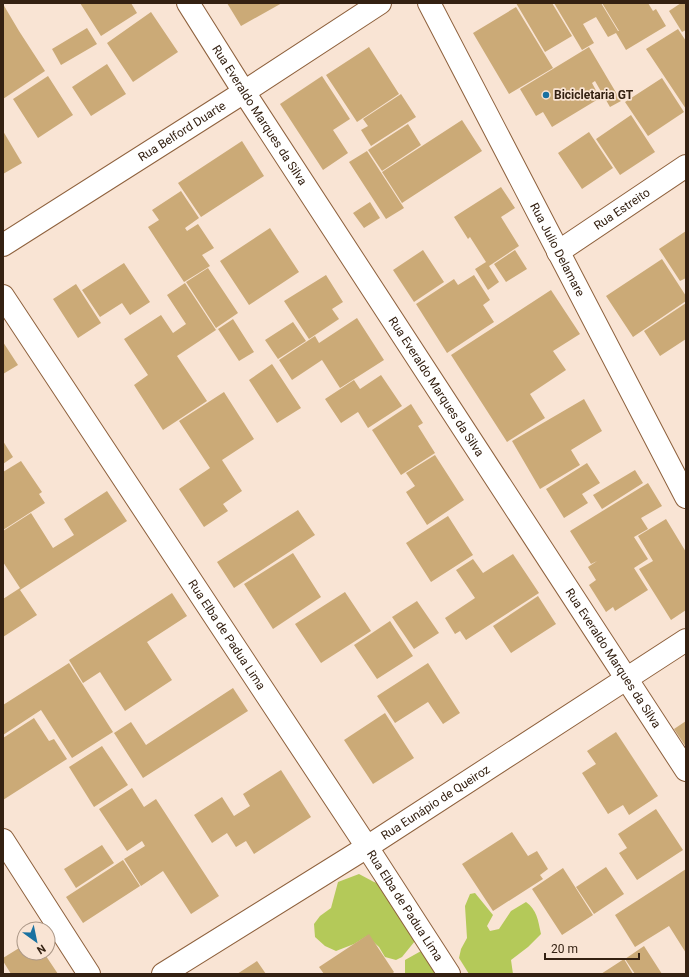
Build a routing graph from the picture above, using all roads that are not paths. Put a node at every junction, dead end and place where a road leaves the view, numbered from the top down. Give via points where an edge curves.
1 (188, 3) edge
2 (380, 3) edge
3 (429, 3) edge
4 (244, 92) junction
5 (686, 166) edge
6 (3, 245) edge
7 (558, 252) junction
8 (3, 296) edge
9 (686, 497) edge
10 (686, 640) edge
11 (627, 679) junction
12 (686, 770) edge
13 (3, 840) edge
14 (367, 847) junction
15 (89, 974) edge
16 (163, 974) edge
17 (449, 974) edge

1 - 4 street, Rua Everaldo Marques da Silva
2 - 4 street, Rua Belford Duarte
3 - 7 street, Rua Julio Delamare
4 - 6 street, Rua Belford Duarte
4 - 11 street, Rua Everaldo Marques da Silva
5 - 7 street, Rua Estreito
7 - 9 street, Rua Julio Delamare
8 - 14 street, Rua Elba de Padua Lima
10 - 11 street, Rua Eunápio de Queiroz
11 - 12 street, Rua Everaldo Marques da Silva
11 - 14 street, Rua Eunápio de Queiroz
13 - 15 street
14 - 16 street, Rua Eunápio de Queiroz
14 - 17 street, Rua Elba de Padua Lima

